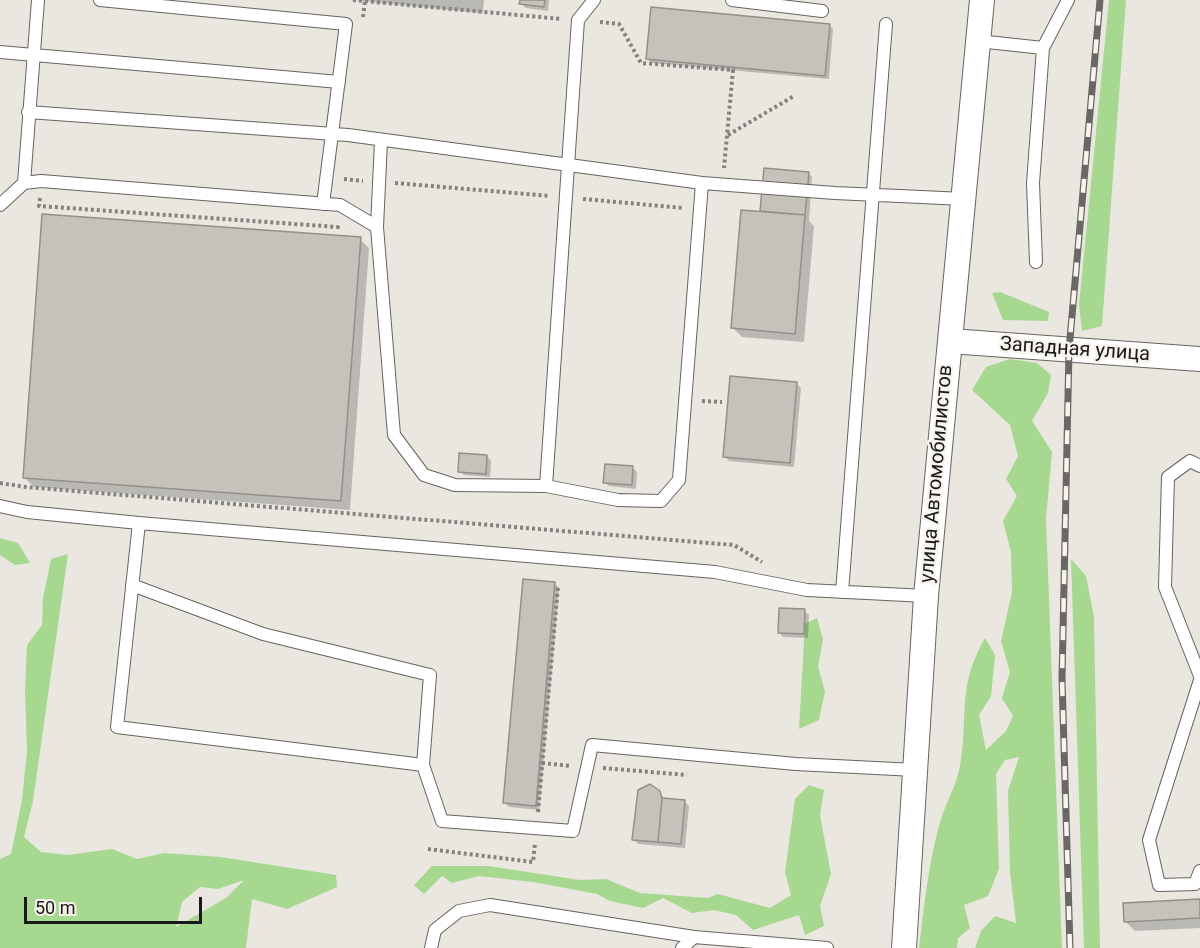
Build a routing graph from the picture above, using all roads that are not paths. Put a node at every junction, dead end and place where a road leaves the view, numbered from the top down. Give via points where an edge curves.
1 (38, 0) edge
2 (100, 0) edge
3 (594, 0) edge
4 (732, 0) edge
5 (982, 0) edge
6 (1068, 0) edge
7 (822, 11) dead end
8 (886, 24) dead end
9 (978, 41) junction
10 (1043, 48) junction
11 (0, 52) edge
12 (33, 56) junction
13 (339, 82) junction
14 (28, 112) junction
15 (333, 134) junction
16 (381, 141) junction
17 (568, 166) junction
18 (24, 183) junction
19 (702, 183) junction
20 (874, 195) junction
21 (964, 199) junction
22 (323, 204) junction
23 (0, 205) edge
24 (377, 227) junction
25 (1036, 262) dead end
26 (950, 341) junction
27 (1200, 359) edge
28 (1200, 466) edge
29 (546, 486) junction
30 (0, 506) edge
31 (139, 523) junction
32 (132, 585) junction
33 (842, 592) junction
34 (926, 596) junction
35 (1200, 678) edge
36 (423, 765) junction
37 (915, 770) junction
38 (1200, 872) edge
39 (694, 937) junction
40 (431, 948) edge
41 (682, 948) edge
42 (827, 948) edge
43 (904, 948) edge

1 - 12 lane
2 - 13 lane via 346,24
3 - 17 lane via 578,20
4 - 7 lane
5 - 9 street, улица Автомобилистов
6 - 10 lane
8 - 20 lane
9 - 10 lane
9 - 21 street, улица Автомобилистов
10 - 25 lane via 1033,183
11 - 12 lane
12 - 13 lane
12 - 14 lane
13 - 15 lane
14 - 15 lane
14 - 18 lane
15 - 16 lane
15 - 22 lane
16 - 17 lane
16 - 24 lane
17 - 19 lane
17 - 29 lane
18 - 22 lane via 41,181
18 - 23 lane
19 - 20 lane
19 - 29 lane via 679,480 661,501 618,500
20 - 21 lane
20 - 33 lane
21 - 26 street, улица Автомобилистов
22 - 24 lane via 340,205
24 - 29 lane via 394,435 424,475 455,485
26 - 27 street, Западная улица
26 - 34 street, улица Автомобилистов
28 - 35 lane via 1190,461 1168,477 1165,587
30 - 31 lane
31 - 32 lane
31 - 33 lane via 715,572 767,584
32 - 36 lane via 263,634 430,675
32 - 36 lane via 117,727
33 - 34 lane
34 - 37 street, улица Автомобилистов
35 - 38 lane via 1149,840 1159,885 1195,884
36 - 37 lane via 442,821 573,831 592,745 796,764
37 - 43 street, улица Автомобилистов
39 - 40 lane via 490,905 459,911 435,930
39 - 41 lane
39 - 42 lane

